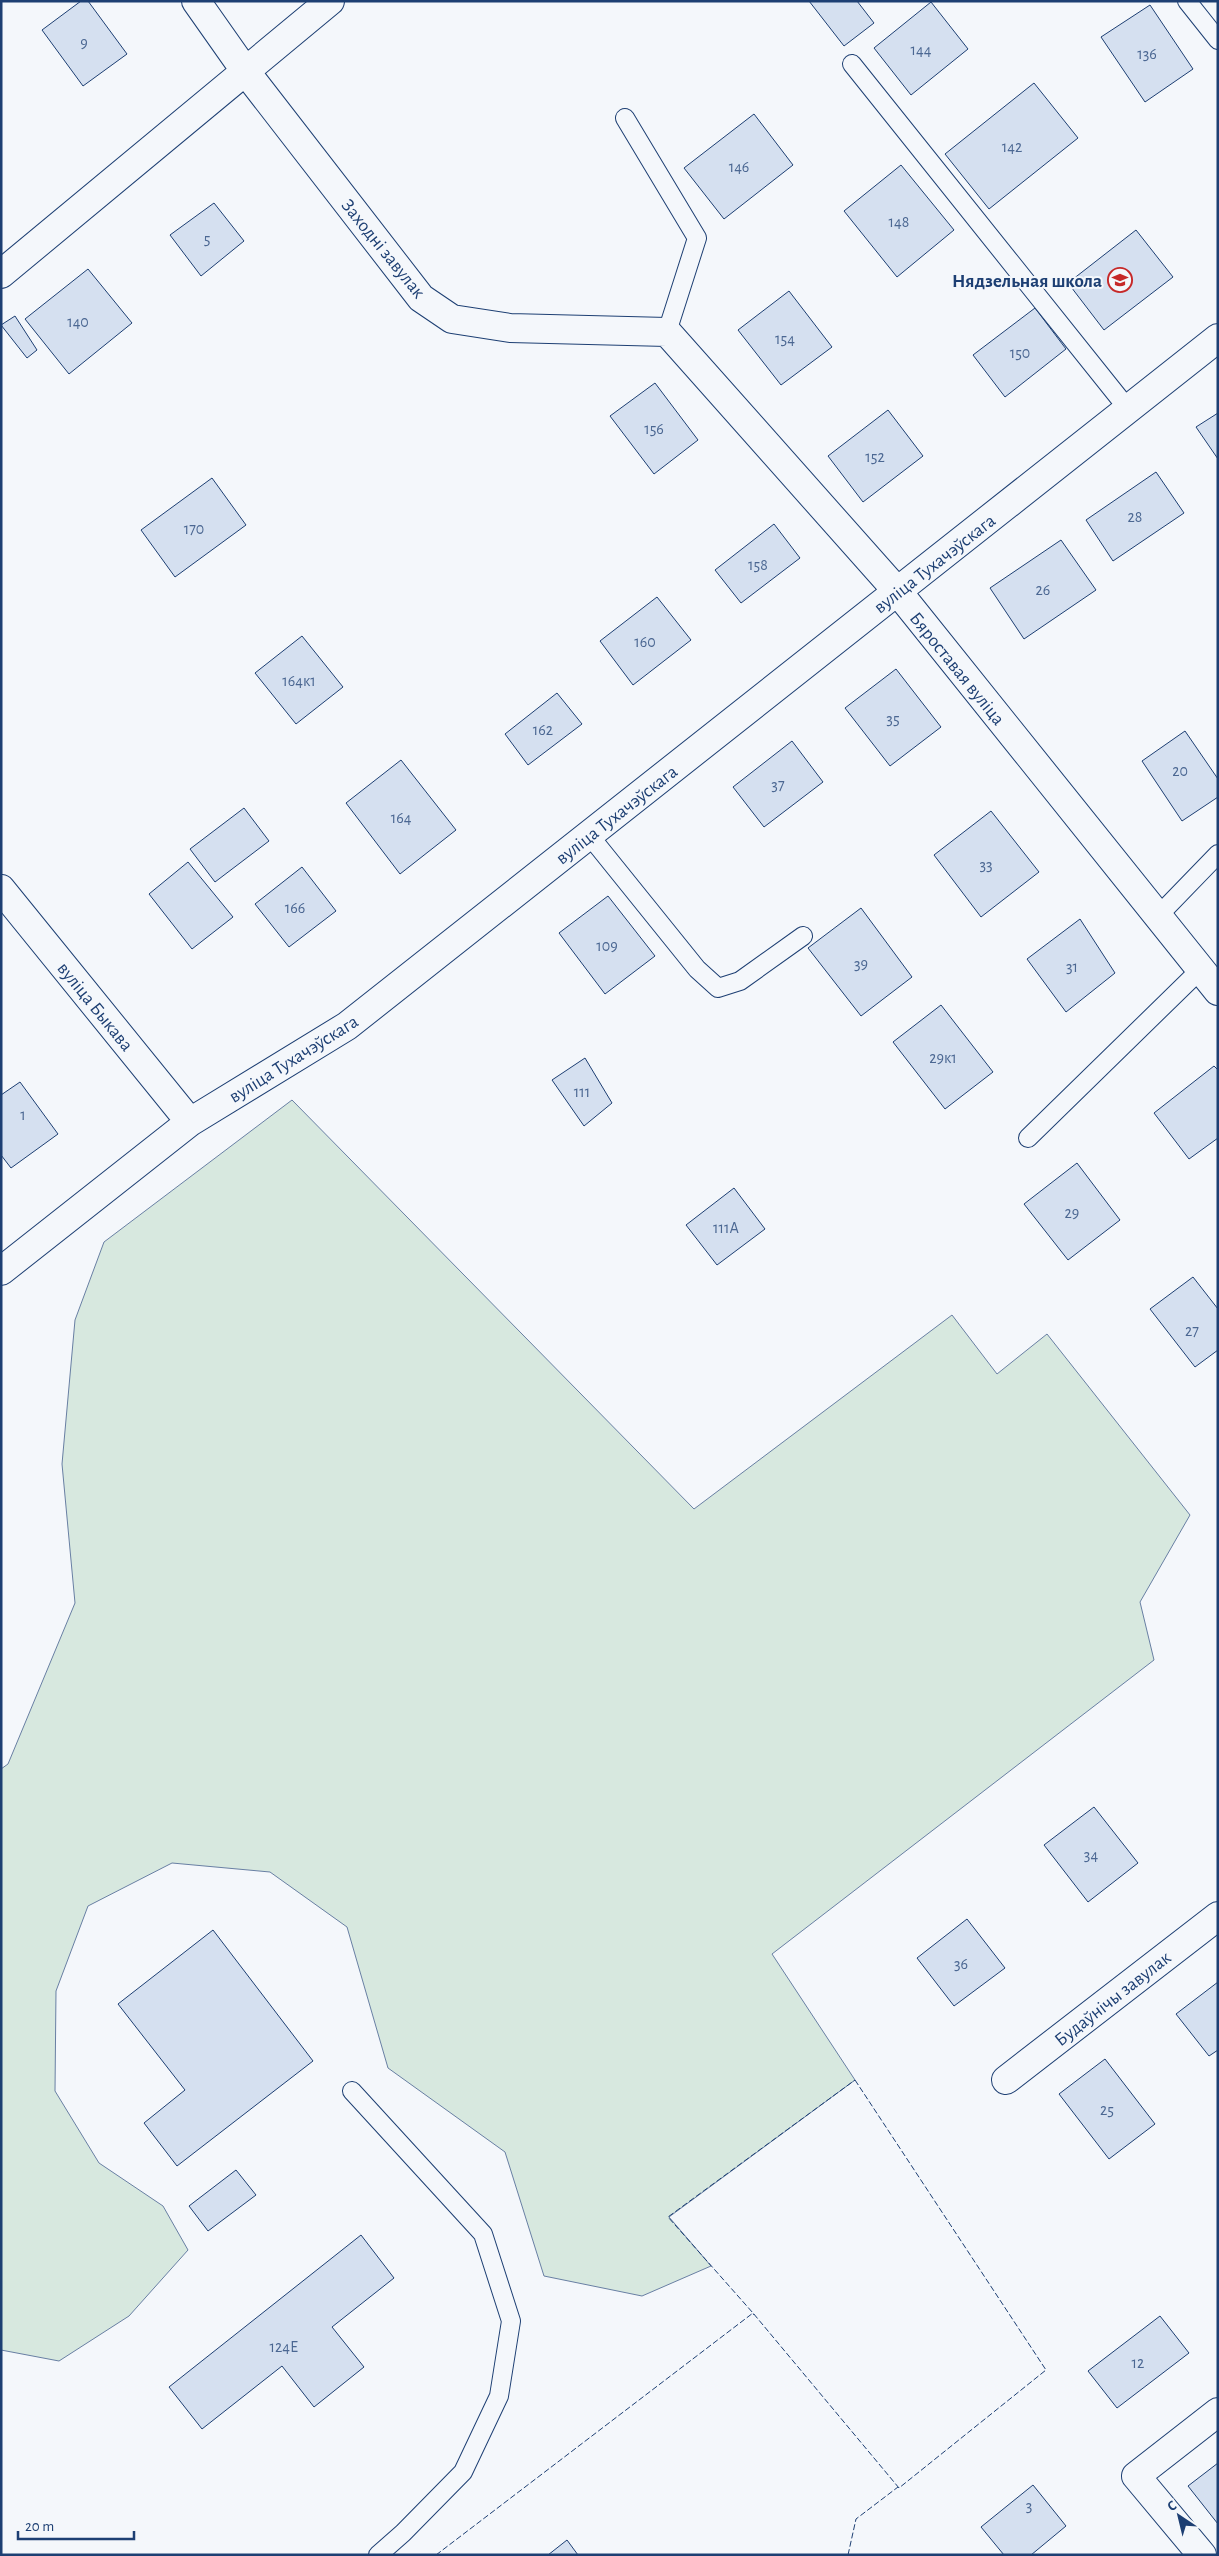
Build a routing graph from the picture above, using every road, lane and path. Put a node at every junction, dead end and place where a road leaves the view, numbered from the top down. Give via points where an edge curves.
1 (196, 1) edge
2 (330, 1) edge
3 (1187, 1) edge
4 (1218, 40) edge
5 (852, 64) dead end
6 (246, 72) junction
7 (625, 118) dead end
8 (1, 274) edge
9 (667, 332) junction
10 (1218, 338) edge
11 (1128, 409) junction
12 (898, 592) junction
13 (590, 835) junction
14 (1218, 854) edge
15 (1, 889) edge
16 (1157, 917) junction
17 (803, 936) dead end
18 (1200, 970) junction
19 (1218, 991) edge
20 (190, 1122) junction
21 (1028, 1138) dead end
22 (1, 1271) edge
23 (1218, 1916) edge
24 (1006, 2080) dead end
25 (352, 2091) dead end
26 (1218, 2412) edge
27 (378, 2555) edge
28 (1202, 2555) edge

1 - 6 street, Заходні завулак
2 - 6 street
3 - 4 lane
5 - 11 lane
6 - 8 street
6 - 9 street, Заходні завулак via 421,298 452,320 510,328
7 - 9 lane via 697,238
9 - 12 street, Бяроставая вуліца
10 - 11 street, вуліца Тухачэўскага
11 - 12 street, вуліца Тухачэўскага
12 - 13 street, вуліца Тухачэўскага
12 - 16 street, Бяроставая вуліца
13 - 17 lane via 697,969 718,988 740,981
13 - 20 street, вуліца Тухачэўскага via 346,1026
14 - 16 lane
15 - 20 street, вуліца Быкава
16 - 18 street, Бяроставая вуліца
18 - 19 street, Бяроставая вуліца
18 - 21 lane
20 - 22 street, вуліца Тухачэўскага
23 - 24 street, Будаўнічы завулак
25 - 27 lane via 483,2234 511,2321 499,2396 462,2472
26 - 28 street via 1136,2476

